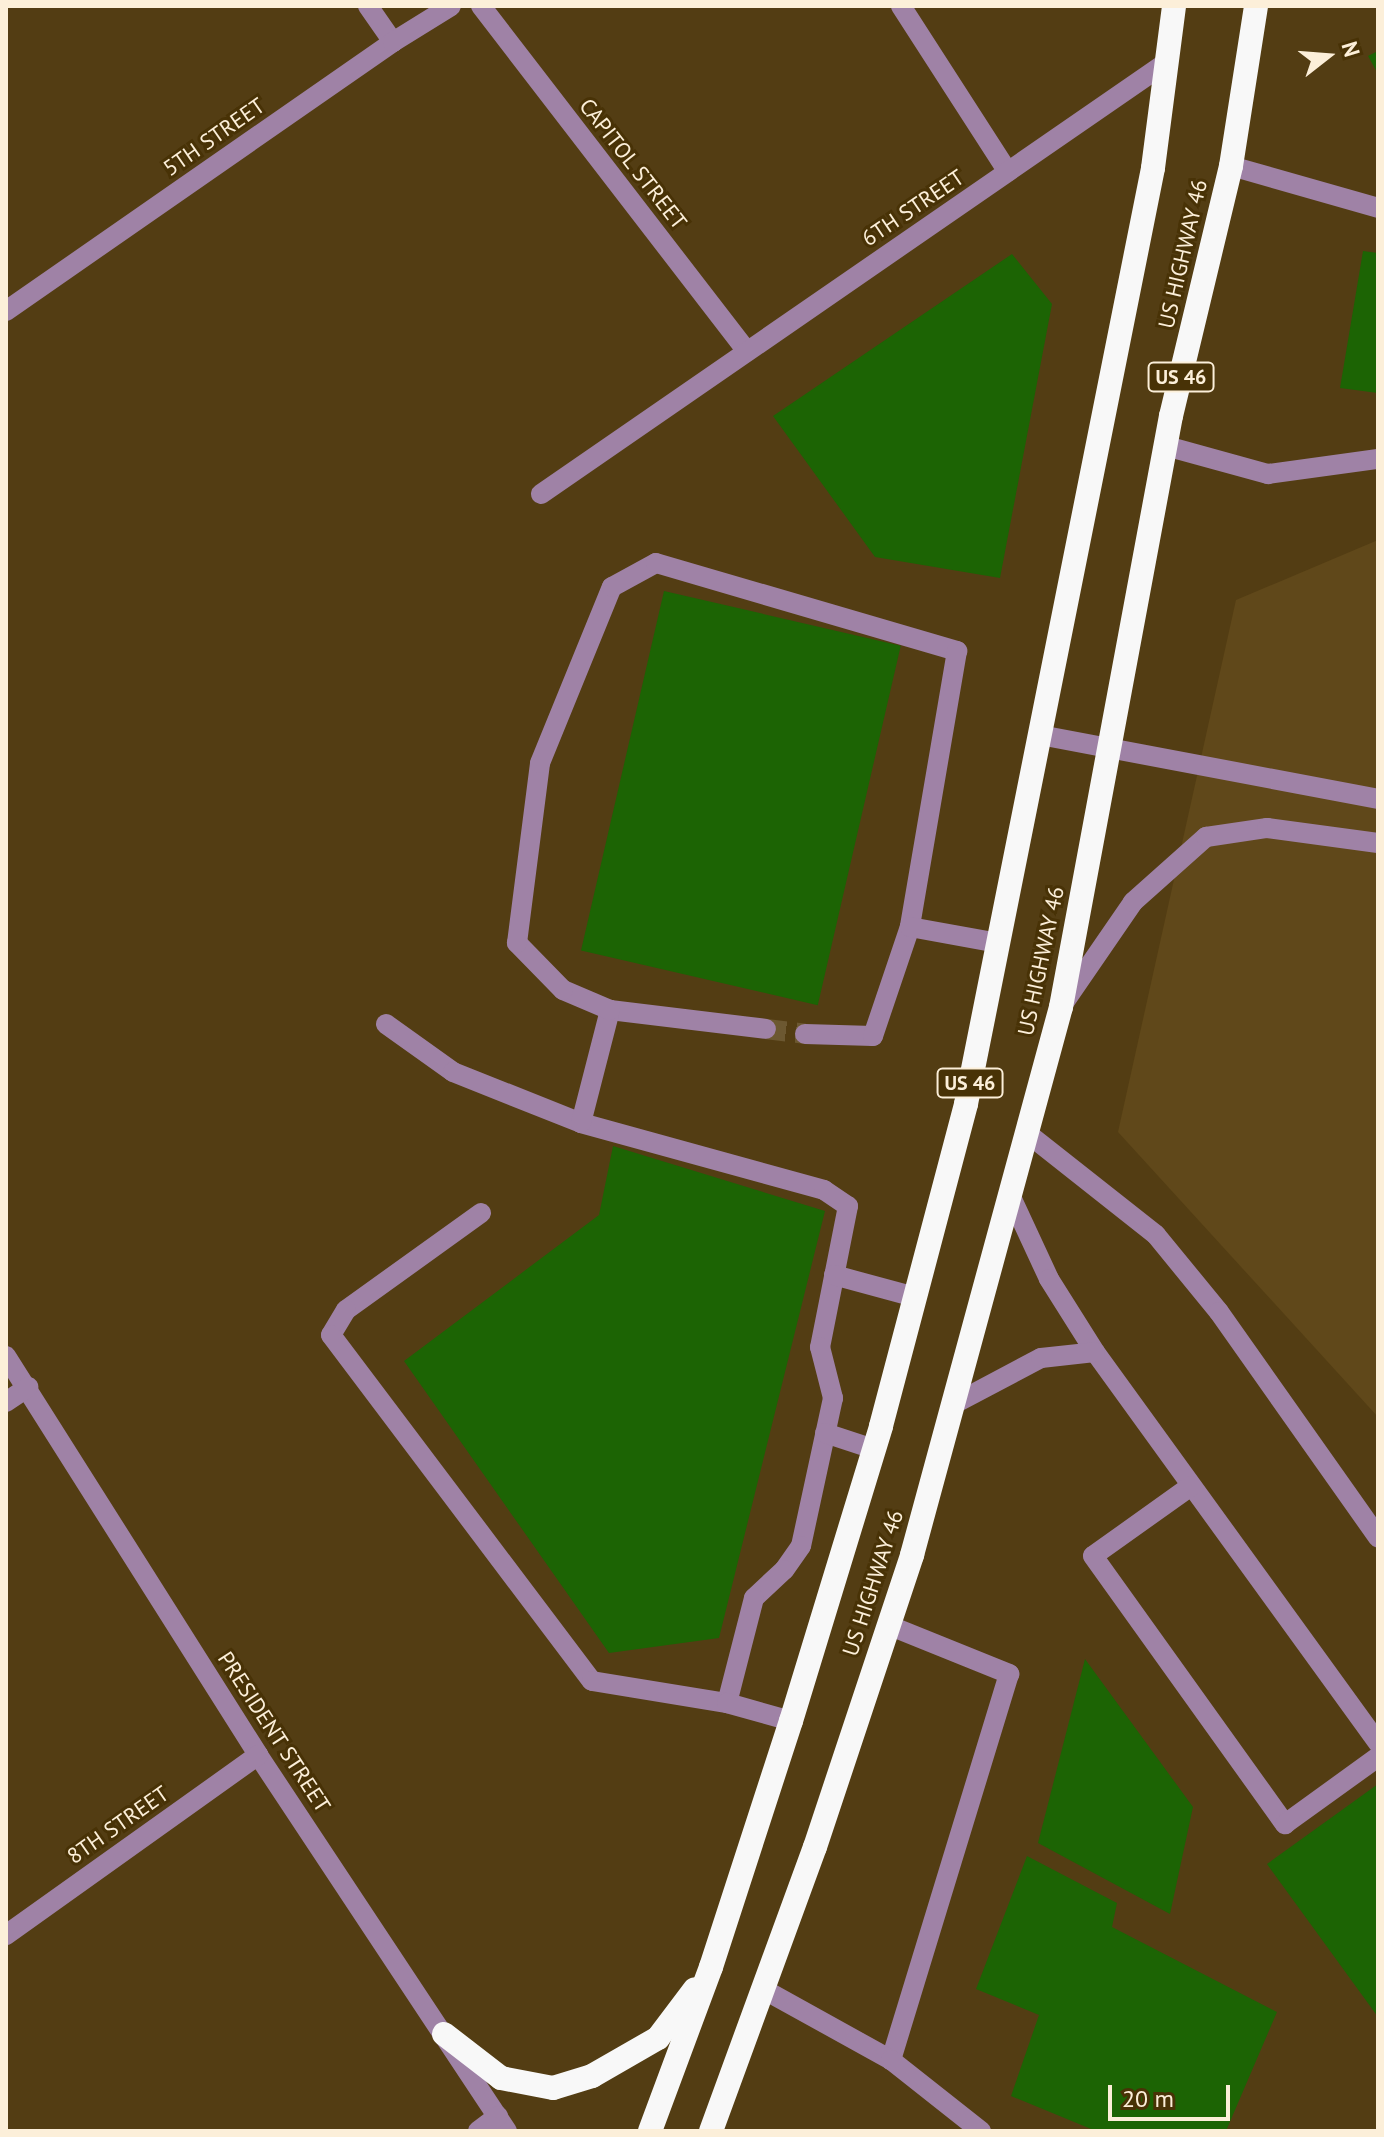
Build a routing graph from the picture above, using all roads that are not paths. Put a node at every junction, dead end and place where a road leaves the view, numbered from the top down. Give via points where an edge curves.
1 (368, 6) edge
2 (451, 6) edge
3 (481, 6) edge
4 (901, 6) edge
5 (1174, 6) edge
6 (1259, 9) edge
7 (393, 42) junction
8 (1167, 62) junction
9 (1231, 166) junction
10 (1008, 172) junction
11 (1378, 208) edge
12 (6, 311) edge
13 (747, 351) junction
14 (1166, 446) junction
15 (1378, 459) edge
16 (541, 494) dead end
17 (1040, 735) junction
18 (1108, 748) junction
19 (1378, 799) edge
20 (1378, 843) edge
21 (910, 927) junction
22 (998, 943) junction
23 (1061, 1007) junction
24 (610, 1010) junction
25 (386, 1024) dead end
26 (766, 1029) tunnel mouth
27 (805, 1034) tunnel mouth
28 (581, 1123) junction
29 (1027, 1133) junction
30 (1011, 1197) junction
31 (481, 1213) dead end
32 (834, 1275) junction
33 (915, 1297) junction
34 (1095, 1352) junction
35 (6, 1356) edge
36 (28, 1387) junction
37 (6, 1402) edge
38 (954, 1404) junction
39 (825, 1433) junction
40 (874, 1449) junction
41 (1191, 1486) junction
42 (1378, 1537) edge
43 (888, 1625) junction
44 (727, 1703) junction
45 (791, 1721) junction
46 (1378, 1743) edge
47 (258, 1755) junction
48 (1378, 1757) edge
49 (6, 1935) edge
50 (711, 1967) junction
51 (763, 1989) junction
52 (444, 2034) junction
53 (891, 2060) junction
54 (503, 2124) edge
55 (715, 2129) edge
56 (478, 2131) edge
57 (650, 2131) edge
58 (981, 2131) edge

1 - 7 street
2 - 7 street, 5TH STREET
3 - 13 street, CAPITOL STREET
4 - 10 street
5 - 8 highway, US HIGHWAY 46 / US 46
6 - 9 highway, US HIGHWAY 46 / US 46
7 - 12 street, 5TH STREET
8 - 10 street, 6TH STREET
8 - 17 highway, US HIGHWAY 46 / US 46 via 1153,168
9 - 11 street
9 - 14 highway, US HIGHWAY 46 / US 46
10 - 13 street, 6TH STREET
13 - 16 street, 6TH STREET
14 - 15 street via 1268,474
14 - 18 highway, US HIGHWAY 46 / US 46
17 - 18 street
17 - 22 highway, US HIGHWAY 46 / US 46
18 - 19 street
18 - 23 highway, US HIGHWAY 46 / US 46
20 - 23 street via 1267,828 1206,837 1133,902
21 - 22 street
21 - 24 street via 957,651 656,563 612,587 540,763 517,943 563,990
21 - 27 street via 873,1036
22 - 33 highway, US HIGHWAY 46 / US 46 via 966,1104
23 - 29 highway, US HIGHWAY 46 / US 46
24 - 26 street
24 - 28 street
25 - 28 street via 453,1072
28 - 32 street via 824,1190 848,1206
29 - 30 highway, US HIGHWAY 46 / US 46
29 - 42 street via 1156,1235 1219,1312
30 - 34 street via 1049,1279
30 - 38 highway, US HIGHWAY 46 / US 46
31 - 44 street via 346,1310 331,1335 592,1681
32 - 33 street
32 - 39 street via 820,1347 833,1398
33 - 40 highway, US HIGHWAY 46 / US 46
34 - 38 street via 1041,1358
34 - 41 street
35 - 36 street, PRESIDENT STREET
36 - 37 street
36 - 47 street, PRESIDENT STREET
38 - 43 highway, US HIGHWAY 46 / US 46
39 - 40 street
39 - 44 street via 801,1546 754,1598
40 - 45 highway, US HIGHWAY 46 / US 46
41 - 46 street
41 - 48 street via 1093,1556 1285,1824
43 - 51 highway, US HIGHWAY 46 / US 46
43 - 53 street via 1009,1674
44 - 45 street
45 - 50 highway, US HIGHWAY 46 / US 46
47 - 49 street, 8TH STREET
47 - 52 street, PRESIDENT STREET
50 - 52 highway via 658,2038 592,2076 553,2088 501,2078
50 - 57 highway, US HIGHWAY 46 / US 46
51 - 53 street
51 - 55 highway, US HIGHWAY 46 / US 46
52 - 54 street, PRESIDENT STREET
53 - 58 street
54 - 56 street

